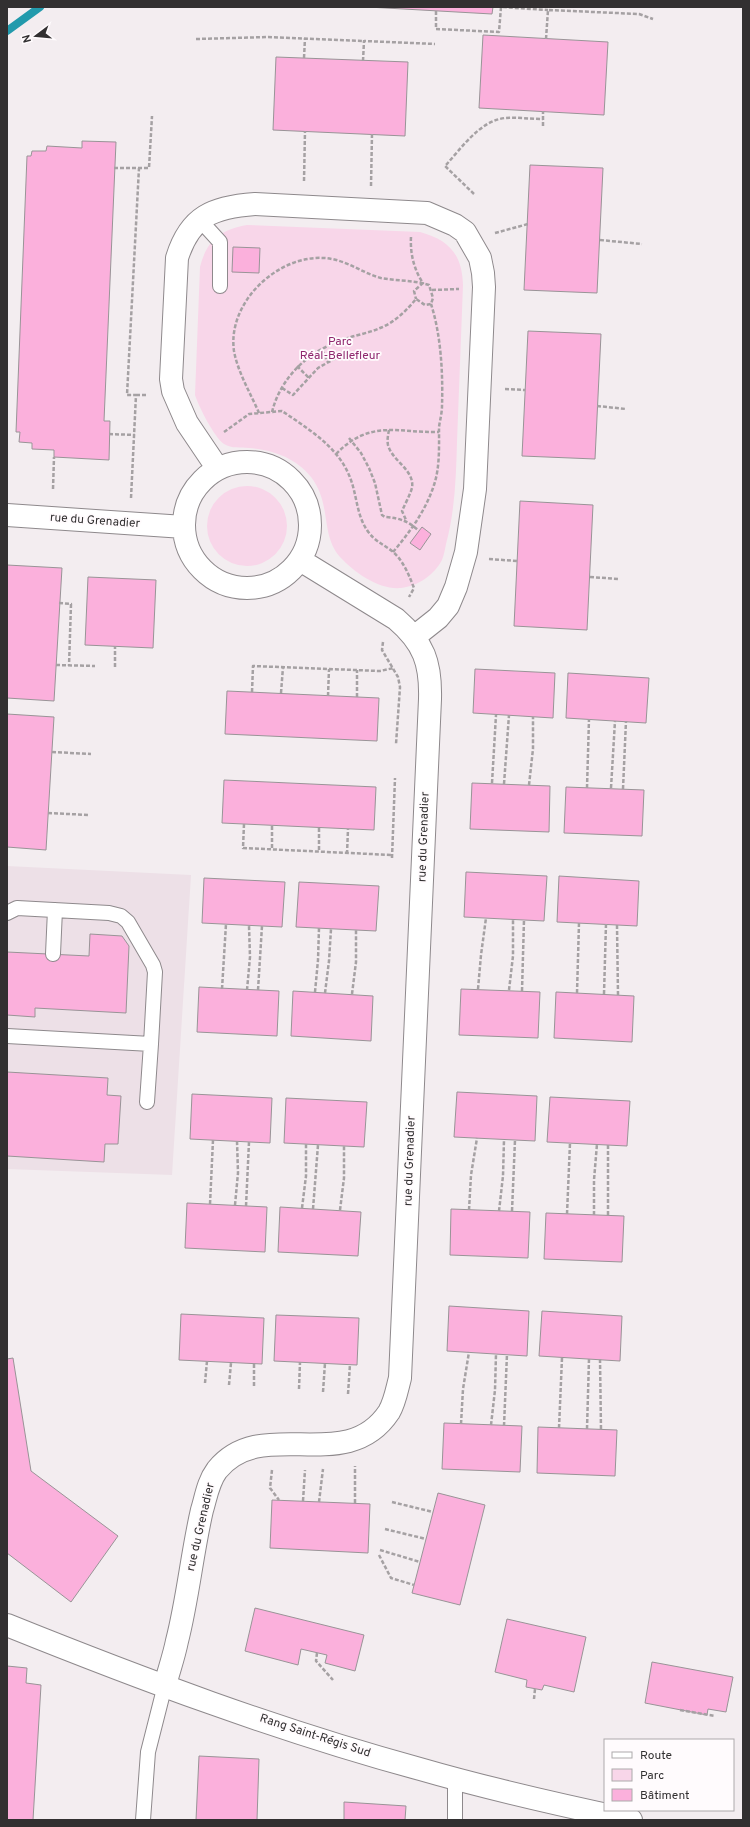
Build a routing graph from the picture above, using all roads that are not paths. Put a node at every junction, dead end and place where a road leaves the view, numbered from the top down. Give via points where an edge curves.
1 (199, 219) junction
2 (220, 286) dead end
3 (218, 469) junction
4 (7, 515) edge
5 (184, 527) junction
6 (300, 560) junction
7 (414, 637) junction
8 (55, 910) junction
9 (7, 913) edge
10 (53, 954) dead end
11 (7, 1036) edge
12 (151, 1044) junction
13 (147, 1102) dead end
14 (7, 1625) edge
15 (165, 1685) junction
16 (455, 1779) junction
17 (143, 1820) edge
18 (455, 1820) edge
19 (631, 1820) edge

1 - 2 lane via 220,242
1 - 3 street via 187,232 177,258 171,380 183,416
1 - 7 street via 228,208 255,204 415,211 427,213 455,225 465,232 473,245 481,266 484,287 473,515 458,579 448,606 438,618
3 - 5 street via 195,488 187,507
3 - 6 street via 239,462 261,464 281,472 297,487 307,507 310,528
4 - 5 street, rue du Grenadier
5 - 6 street via 188,546 197,564 212,578 230,586 250,589 269,585 287,575
6 - 7 street, rue du Grenadier via 396,619
7 - 15 street, rue du Grenadier via 426,657 430,693 401,1370 396,1395 389,1411 379,1424 366,1435 353,1441 322,1445 256,1446 227,1460 216,1471 209,1483 177,1641
8 - 9 lane via 17,908
8 - 10 lane
8 - 12 lane via 109,913 121,916 128,922 144,947 155,972
11 - 12 lane
12 - 13 lane
14 - 15 street, Rang Saint-Régis Sud
15 - 16 street, Rang Saint-Régis Sud via 315,1737
15 - 17 lane via 148,1752
16 - 18 lane
16 - 19 street, Rang Saint-Régis Sud

